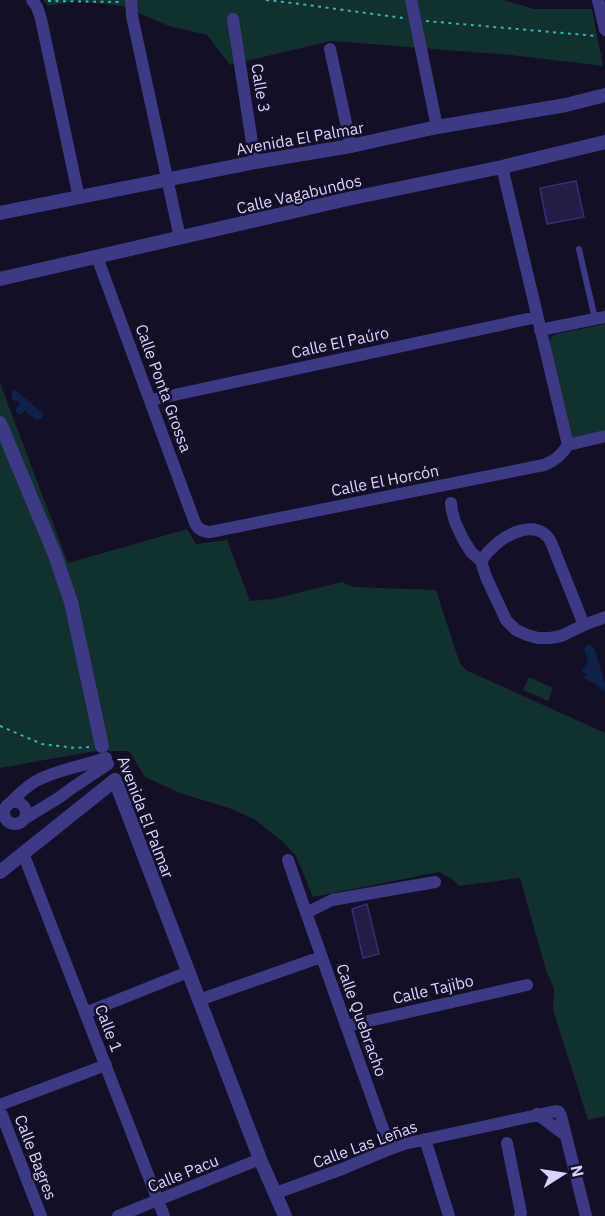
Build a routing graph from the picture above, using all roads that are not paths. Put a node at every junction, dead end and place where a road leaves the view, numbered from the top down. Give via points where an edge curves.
1 (411, 0) edge
2 (598, 0) edge
3 (32, 1) edge
4 (130, 1) edge
5 (233, 20) dead end
6 (605, 30) edge
7 (330, 49) dead end
8 (605, 95) edge
9 (437, 128) junction
10 (605, 142) edge
11 (351, 146) junction
12 (255, 162) junction
13 (502, 167) junction
14 (167, 180) junction
15 (79, 198) junction
16 (0, 213) edge
17 (180, 238) junction
18 (579, 249) dead end
19 (97, 257) junction
20 (0, 279) edge
21 (537, 317) junction
22 (600, 318) edge
23 (540, 330) junction
24 (151, 400) junction
25 (0, 423) edge
26 (605, 436) edge
27 (568, 445) junction
28 (451, 503) dead end
29 (201, 530) joint
30 (481, 561) junction
31 (605, 617) edge
32 (584, 625) junction
33 (105, 756) junction
34 (115, 780) junction
35 (5, 804) edge
36 (24, 819) junction
37 (4, 827) edge
38 (23, 853) junction
39 (288, 861) dead end
40 (0, 872) edge
41 (435, 882) dead end
42 (306, 913) junction
43 (321, 957) junction
44 (188, 972) junction
45 (527, 985) dead end
46 (199, 1000) junction
47 (85, 1013) junction
48 (347, 1026) junction
49 (106, 1065) junction
50 (0, 1105) edge
51 (0, 1110) edge
52 (425, 1139) junction
53 (507, 1143) dead end
54 (390, 1149) junction
55 (260, 1160) junction
56 (276, 1193) junction
57 (158, 1200) junction
58 (41, 1216) edge
59 (118, 1216) edge
60 (164, 1216) edge
61 (285, 1216) edge
62 (449, 1216) edge
63 (520, 1216) edge
64 (586, 1216) edge

1 - 9 street
2 - 6 street
3 - 15 street via 41,19
4 - 14 street
5 - 12 street, Calle 3
7 - 11 street
8 - 9 street, Avenida El Palmar
9 - 11 street, Avenida El Palmar
10 - 13 street, Calle Vagabundos
11 - 12 street, Avenida El Palmar
12 - 14 street, Avenida El Palmar
13 - 17 street, Calle Vagabundos
13 - 21 street
14 - 15 street, Avenida El Palmar
14 - 17 street
15 - 16 street, Avenida El Palmar
17 - 19 street, Calle Vagabundos
18 - 22 lane
19 - 20 street, Calle Vagabundos
19 - 24 street, Calle Ponta Grossa
21 - 23 street
21 - 24 street, Calle El Paúro
22 - 23 street
23 - 27 street
24 - 29 street, Calle Ponta Grossa
25 - 33 street, Avenida El Palmar via 71,602
26 - 27 street
27 - 29 street, Calle El Horcón via 553,462 544,465 210,532
28 - 30 street via 463,539
30 - 32 street via 506,620 516,630 550,638
30 - 32 street via 507,536 530,529 543,532
31 - 32 street
33 - 34 street, Avenida El Palmar
33 - 35 street via 38,780
33 - 36 street via 87,777 60,798
34 - 38 street
34 - 44 street, Avenida El Palmar
35 - 36 street via 20,804 25,811
35 - 37 street
36 - 37 street
38 - 40 street
38 - 47 street, Calle 1
39 - 42 street
41 - 42 street via 332,900
42 - 43 street
43 - 46 street, Calle Quebracho
43 - 48 street, Calle Quebracho
44 - 46 street, Avenida El Palmar
44 - 47 street
45 - 48 street, Calle Tajibo
46 - 55 street, Avenida El Palmar
47 - 49 street, Calle 1
48 - 54 street, Calle Quebracho
49 - 50 street
49 - 57 street, Calle 1
51 - 58 street, Calle Bagres
52 - 54 street, Calle Las Leñas
52 - 62 street
52 - 64 street, Calle Las Leñas via 537,1114 565,1135
53 - 63 street
54 - 56 street, Calle Las Leñas
55 - 56 street, Avenida El Palmar
55 - 57 street, Calle Pacu
56 - 61 street, Avenida El Palmar
57 - 59 street, Calle Pacu
57 - 60 street, Calle 1

